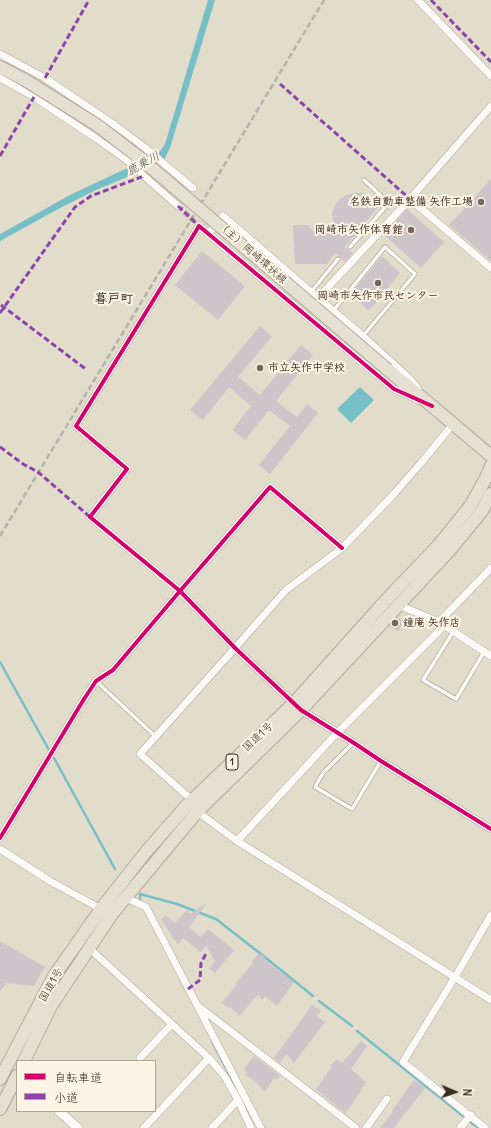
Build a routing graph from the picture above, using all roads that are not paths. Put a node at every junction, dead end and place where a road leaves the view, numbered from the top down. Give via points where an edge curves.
1 (418, 0) edge
2 (0, 54) edge
3 (0, 66) edge
4 (491, 76) edge
5 (0, 78) edge
6 (491, 106) edge
7 (144, 147) junction
8 (128, 161) junction
9 (364, 180) dead end
10 (193, 188) dead end
11 (410, 199) junction
12 (178, 206) tunnel mouth
13 (208, 234) junction
14 (350, 247) dead end
15 (338, 259) dead end
16 (491, 268) edge
17 (311, 292) junction
18 (318, 298) junction
19 (333, 311) junction
20 (363, 336) junction
21 (432, 406) junction
22 (453, 424) junction
23 (491, 456) edge
24 (491, 466) edge
25 (491, 494) edge
26 (342, 548) junction
27 (491, 568) edge
28 (180, 591) junction
29 (388, 598) junction
30 (398, 606) junction
31 (441, 624) junction
32 (453, 632) junction
33 (235, 648) junction
34 (488, 654) edge
35 (96, 681) junction
36 (297, 707) junction
37 (337, 733) junction
38 (155, 736) junction
39 (354, 743) junction
40 (381, 762) junction
41 (192, 805) junction
42 (491, 829) edge
43 (0, 838) edge
44 (237, 841) junction
45 (0, 849) edge
46 (126, 898) junction
47 (101, 909) junction
48 (491, 915) edge
49 (90, 949) junction
50 (454, 978) junction
51 (491, 1000) edge
52 (196, 1004) junction
53 (172, 1024) junction
54 (140, 1058) dead end
55 (209, 1058) junction
56 (25, 1060) edge
57 (3, 1066) edge
58 (16, 1074) edge
59 (16, 1077) edge
60 (0, 1079) edge
61 (387, 1099) dead end
62 (238, 1100) junction
63 (0, 1109) edge
64 (60, 1112) edge
65 (471, 1116) junction
66 (259, 1127) edge
67 (78, 1128) edge
68 (144, 1128) edge
69 (212, 1128) edge
70 (251, 1128) edge
71 (356, 1128) edge
72 (366, 1128) edge
73 (460, 1128) edge
74 (485, 1128) edge

1 - 4 street
2 - 7 street via 44,78
3 - 21 main road, （主）岡崎環状線, bridge via 97,125 140,158
5 - 8 street via 34,97
6 - 11 street
7 - 8 street
7 - 10 street
8 - 12 street
9 - 14 lane via 389,203
11 - 16 street
11 - 18 street
13 - 17 street via 223,216
13 - 21 street via 394,389
13 - 28 street via 199,226 76,426 127,469 90,517
15 - 17 lane
17 - 18 street
18 - 19 street
19 - 20 street
19 - 20 lane via 385,247 415,274
20 - 21 street via 410,379
21 - 22 main road, （主）岡崎環状線
22 - 23 main road, （主）岡崎環状線
22 - 26 street via 393,495
24 - 29 main road, 国道1号 / 1 via 471,505 438,546
25 - 30 main road, 国道1号 / 1 via 482,511 449,551
26 - 28 street via 270,487
26 - 33 street via 286,590
27 - 31 street
28 - 33 street
28 - 35 street via 113,670
29 - 30 street
29 - 36 main road, 国道1号 / 1
30 - 31 street
30 - 36 main road, 国道1号 / 1
31 - 32 street
31 - 37 street
32 - 34 street
32 - 34 lane via 423,680 456,699
33 - 36 street
33 - 38 street
35 - 38 lane
35 - 43 street
36 - 37 street
36 - 41 main road, 国道1号 / 1
37 - 39 street
37 - 44 street
38 - 41 street via 140,754
39 - 40 street
39 - 40 lane via 323,773 315,788 352,809
40 - 42 street
41 - 44 street
41 - 46 main road, 国道1号 / 1
41 - 47 main road, 国道1号 / 1 via 145,853
44 - 50 street
45 - 47 street
46 - 49 main road, 国道1号 / 1 via 112,914
46 - 52 street via 146,907
47 - 57 main road, 国道1号 / 1 via 54,976
48 - 50 street
49 - 53 street
49 - 56 main road, 国道1号 / 1 via 52,1006
50 - 51 street
50 - 65 street via 403,1062
52 - 66 street
52 - 71 street
53 - 54 street
53 - 55 street
55 - 62 street via 225,1077
55 - 68 street
57 - 58 street
57 - 60 main road, 国道1号 / 1
59 - 63 main road
61 - 72 street
62 - 69 street
62 - 70 street
64 - 67 street
65 - 73 street
65 - 74 street

